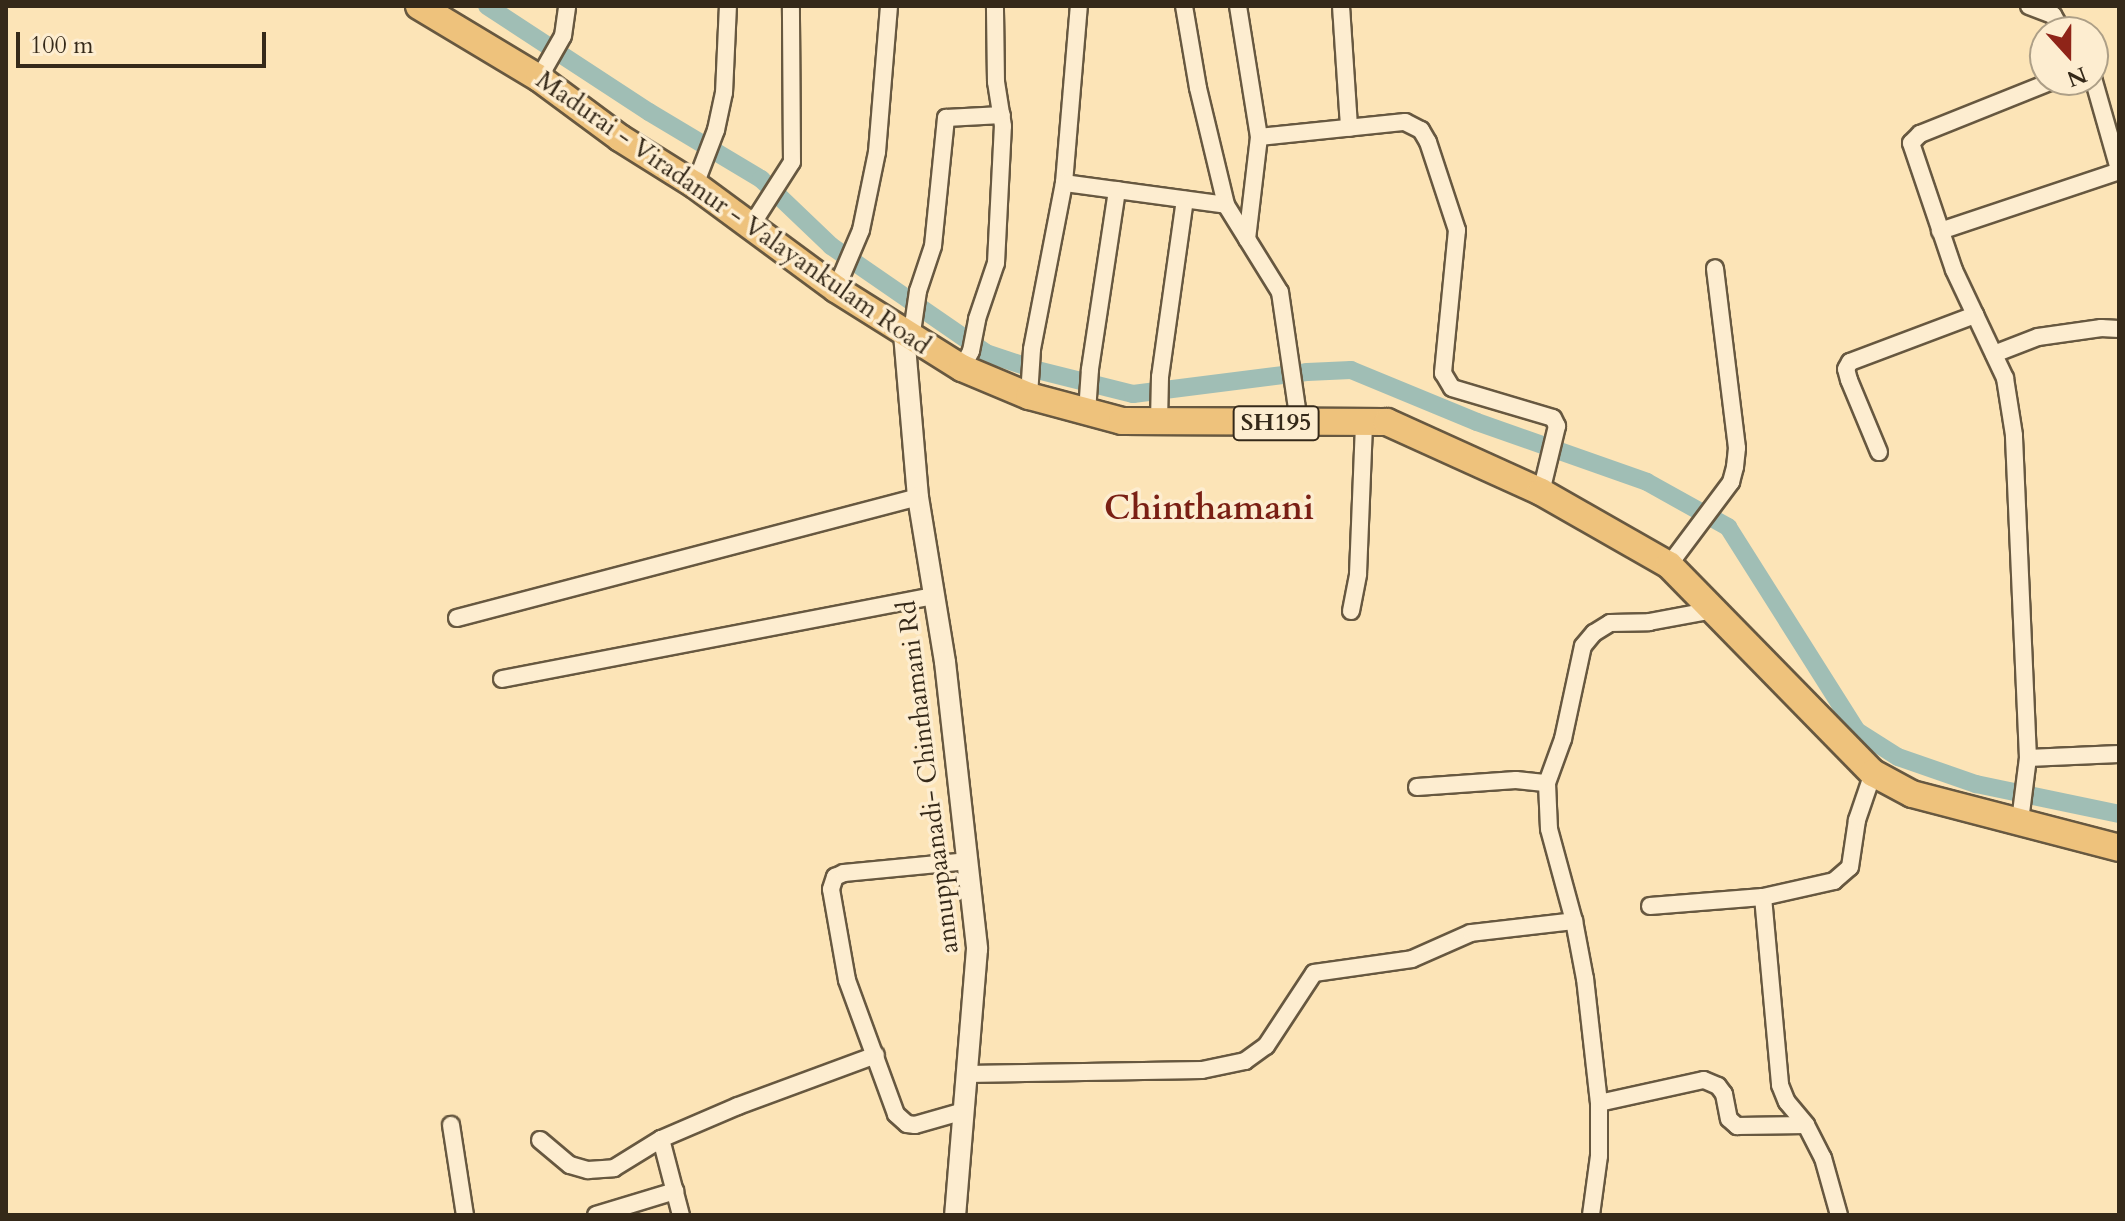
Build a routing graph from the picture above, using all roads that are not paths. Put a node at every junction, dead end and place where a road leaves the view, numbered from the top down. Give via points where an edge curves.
1 (567, 6) edge
2 (728, 6) edge
3 (791, 6) edge
4 (889, 6) edge
5 (995, 6) edge
6 (1079, 6) edge
7 (1184, 6) edge
8 (1238, 6) edge
9 (1341, 6) edge
10 (2029, 6) edge
11 (422, 7) edge
12 (2054, 16) edge
13 (539, 78) junction
14 (2029, 91) edge
15 (2098, 96) edge
16 (1002, 115) junction
17 (1349, 128) junction
18 (1259, 137) junction
19 (2119, 170) edge
20 (1064, 183) junction
21 (695, 185) junction
22 (1117, 190) junction
23 (1185, 200) junction
24 (1226, 205) junction
25 (751, 226) junction
26 (1940, 231) junction
27 (1247, 239) junction
28 (1715, 268) dead end
29 (839, 282) junction
30 (1975, 315) junction
31 (2119, 329) edge
32 (909, 330) junction
33 (1994, 354) junction
34 (966, 360) junction
35 (1029, 388) junction
36 (1087, 401) junction
37 (1159, 411) junction
38 (1364, 422) junction
39 (1299, 423) junction
40 (1879, 452) dead end
41 (1545, 480) junction
42 (918, 497) junction
43 (1676, 557) junction
44 (934, 596) junction
45 (1713, 610) junction
46 (1351, 611) dead end
47 (457, 618) dead end
48 (502, 679) dead end
49 (2119, 754) edge
50 (2028, 758) junction
51 (1873, 773) junction
52 (1547, 783) junction
53 (1417, 787) dead end
54 (2021, 811) junction
55 (2119, 848) edge
56 (968, 861) junction
57 (1763, 897) junction
58 (1650, 906) dead end
59 (1574, 921) junction
60 (876, 1055) junction
61 (967, 1074) junction
62 (1599, 1103) junction
63 (964, 1111) junction
64 (451, 1125) dead end
65 (1806, 1125) junction
66 (661, 1139) junction
67 (540, 1140) dead end
68 (675, 1191) junction
69 (465, 1215) edge
70 (596, 1215) edge
71 (681, 1215) edge
72 (955, 1215) edge
73 (1590, 1215) edge
74 (1839, 1215) edge

1 - 13 street via 563,36
2 - 21 street via 724,93
3 - 25 street via 792,162
4 - 29 street via 877,152 861,230
5 - 16 street
6 - 20 street
7 - 24 street
8 - 18 street
9 - 17 street
10 - 12 street
11 - 13 main road, Madurai - Viradanur - Valayankulam Road / SH195
13 - 21 main road, Madurai - Viradanur - Valayankulam Road / SH195
14 - 26 street via 1915,137 1912,151
15 - 19 street
16 - 32 street via 946,118 933,246
16 - 34 street via 996,263
17 - 18 street
17 - 41 street via 1405,122 1421,130 1428,142 1457,230 1446,382 1553,418 1557,426
18 - 27 street
19 - 26 street
20 - 22 street
20 - 35 street
21 - 25 main road, Madurai - Viradanur - Valayankulam Road / SH195
22 - 23 street
22 - 36 street
23 - 24 street
23 - 37 street
24 - 27 street
25 - 29 main road, Madurai - Viradanur - Valayankulam Road / SH195
26 - 30 street
27 - 39 street via 1280,292
28 - 43 street via 1737,448 1731,482
29 - 32 main road, Madurai - Viradanur - Valayankulam Road / SH195
30 - 33 street
30 - 40 street via 1850,362 1849,380
31 - 33 street via 2038,337
32 - 34 main road, Madurai - Viradanur - Valayankulam Road / SH195
32 - 42 street, annuppaanadi- Chinthamani Rd
33 - 50 street via 2005,378 2014,435
34 - 35 main road, Madurai - Viradanur - Valayankulam Road / SH195
35 - 36 main road, Madurai - Viradanur - Valayankulam Road / SH195
36 - 37 main road, Madurai - Viradanur - Valayankulam Road / SH195 via 1122,421
37 - 39 main road, Madurai - Viradanur - Valayankulam Road / SH195
38 - 39 main road, Madurai - Viradanur - Valayankulam Road / SH195
38 - 41 main road, Madurai - Viradanur - Valayankulam Road / SH195 via 1387,422
38 - 46 street via 1358,574
41 - 43 main road, Madurai - Viradanur - Valayankulam Road / SH195
42 - 44 street, annuppaanadi- Chinthamani Rd
42 - 47 street
43 - 45 main road, Madurai - Viradanur - Valayankulam Road / SH195
44 - 48 street
44 - 56 street, annuppaanadi- Chinthamani Rd
45 - 51 main road, Madurai - Viradanur - Valayankulam Road / SH195
45 - 52 street via 1610,623 1594,633 1583,646 1563,739
49 - 50 street
50 - 54 street
51 - 54 main road, Madurai - Viradanur - Valayankulam Road / SH195 via 1912,794
51 - 57 street via 1857,820 1850,867 1834,881
52 - 53 street
52 - 59 street via 1549,829
54 - 55 main road, Madurai - Viradanur - Valayankulam Road / SH195
56 - 60 street via 835,877 831,889 847,980
56 - 61 street, annuppaanadi- Chinthamani Rd via 977,949
57 - 58 street
57 - 65 street via 1780,1085
59 - 61 street via 1471,933 1412,959 1314,973 1266,1046 1245,1061 1202,1070
59 - 62 street
60 - 63 street via 901,1121 915,1125
60 - 66 street
61 - 63 street, annuppaanadi- Chinthamani Rd
62 - 65 street via 1704,1080 1724,1094 1729,1119 1737,1126
62 - 73 street via 1599,1156
63 - 72 street, annuppaanadi- Chinthamani Rd
64 - 69 street
65 - 74 street via 1823,1158
66 - 67 street via 614,1168 588,1170 570,1165
66 - 68 street
68 - 70 street
68 - 71 street

